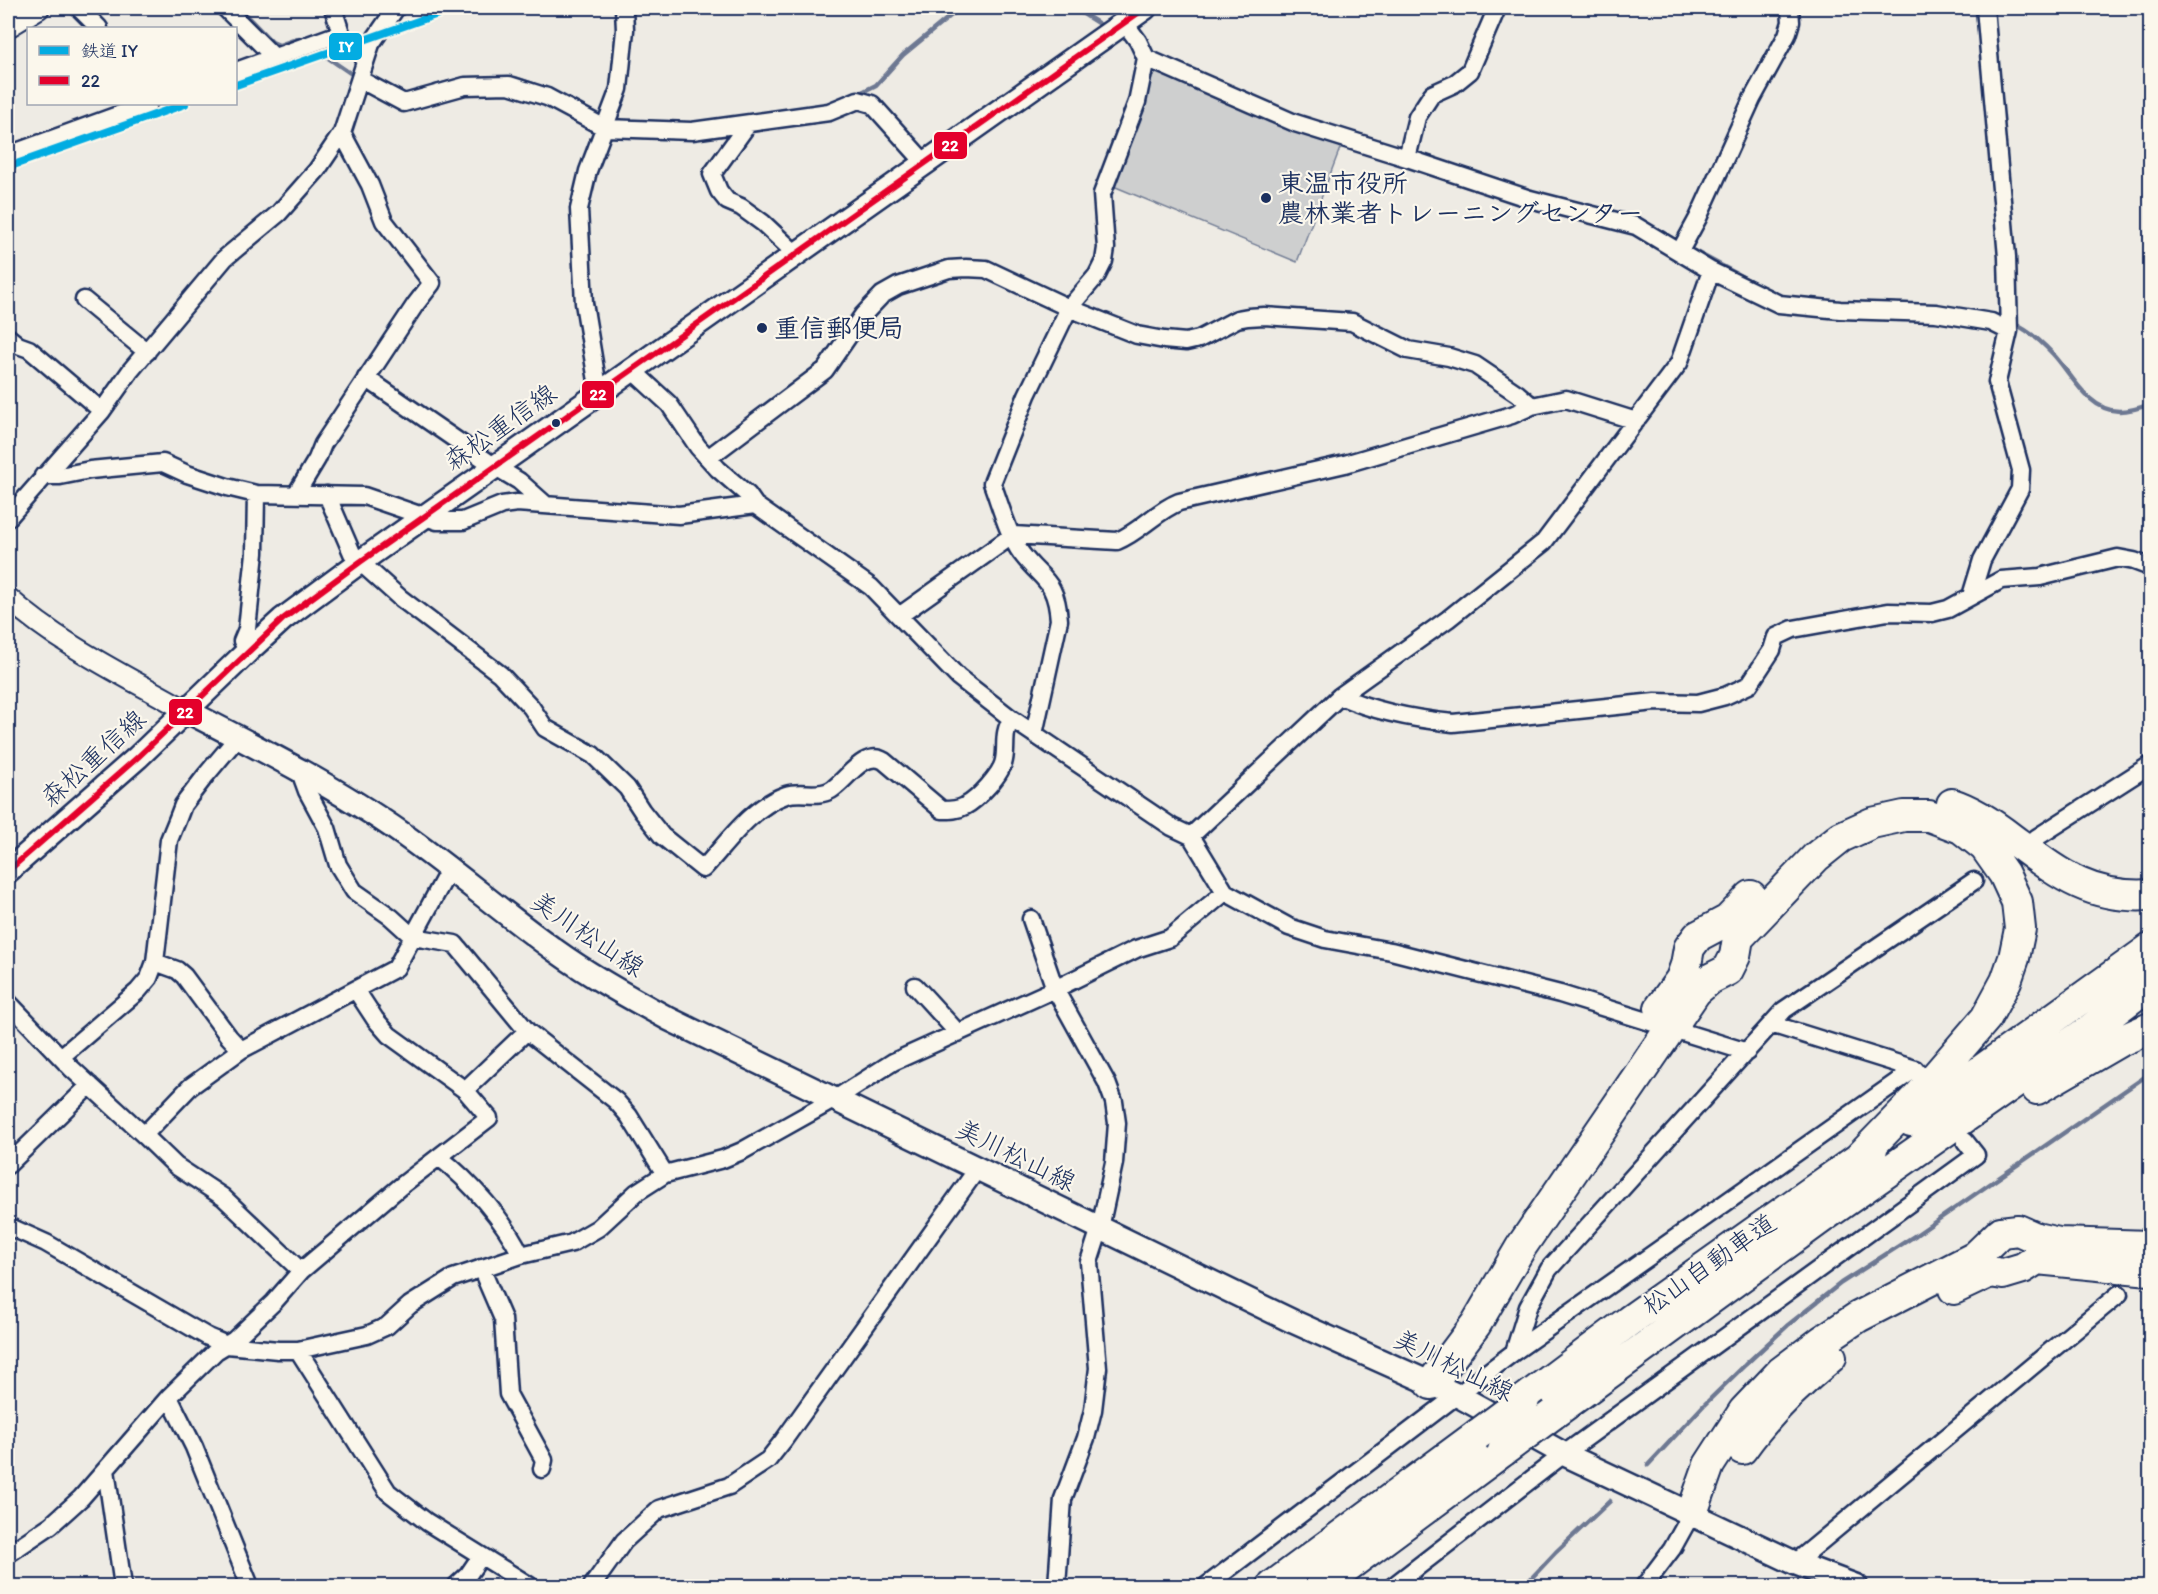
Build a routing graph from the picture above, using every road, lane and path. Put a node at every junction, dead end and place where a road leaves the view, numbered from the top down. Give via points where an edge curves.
1 (79, 8) edge
2 (225, 8) edge
3 (333, 8) edge
4 (396, 8) edge
5 (624, 8) edge
6 (1145, 8) edge
7 (1497, 8) edge
8 (1790, 8) edge
9 (1985, 8) edge
10 (28, 10) edge
11 (1124, 22) junction
12 (8, 27) edge
13 (98, 27) edge
14 (274, 57) junction
15 (1146, 58) junction
16 (237, 71) edge
17 (361, 80) junction
18 (145, 105) edge
19 (748, 124) junction
20 (605, 128) junction
21 (342, 133) junction
22 (8, 155) edge
23 (1407, 158) junction
24 (925, 163) junction
25 (1680, 251) junction
26 (796, 254) junction
27 (1711, 271) junction
28 (84, 300) dead end
29 (1069, 308) junction
30 (2009, 331) junction
31 (8, 337) edge
32 (147, 352) junction
33 (632, 370) junction
34 (366, 378) junction
35 (599, 393) junction
36 (1532, 406) junction
37 (102, 411) junction
38 (1636, 421) junction
39 (708, 458) junction
40 (494, 466) junction
41 (43, 476) junction
42 (256, 494) junction
43 (296, 494) junction
44 (327, 495) junction
45 (546, 505) junction
46 (755, 506) junction
47 (422, 516) junction
48 (8, 518) edge
49 (1013, 535) junction
50 (360, 562) junction
51 (2151, 567) edge
52 (1971, 596) junction
53 (8, 598) edge
54 (899, 616) junction
55 (248, 651) junction
56 (1340, 696) junction
57 (187, 711) junction
58 (1012, 719) junction
59 (1035, 734) junction
60 (238, 737) junction
61 (2151, 765) edge
62 (299, 769) junction
63 (1191, 836) junction
64 (2036, 838) dead end
65 (449, 870) junction
66 (8, 871) edge
67 (1974, 881) dead end
68 (1225, 892) junction
69 (2151, 895) edge
70 (1031, 919) dead end
71 (413, 937) junction
72 (2151, 949) edge
73 (155, 962) junction
74 (2151, 984) edge
75 (915, 986) dead end
76 (1055, 988) junction
77 (357, 990) junction
78 (8, 1002) edge
79 (1771, 1024) junction
80 (1661, 1026) junction
81 (2151, 1029) edge
82 (527, 1031) junction
83 (958, 1033) junction
84 (241, 1050) junction
85 (1747, 1052) junction
86 (61, 1057) junction
87 (90, 1085) junction
88 (465, 1090) junction
89 (835, 1100) junction
90 (144, 1135) junction
91 (1965, 1141) dead end
92 (440, 1158) junction
93 (1857, 1160) junction
94 (8, 1165) edge
95 (978, 1168) junction
96 (665, 1174) junction
97 (1820, 1219) junction
98 (8, 1226) edge
99 (1100, 1228) junction
100 (2151, 1246) edge
101 (521, 1255) junction
102 (481, 1268) junction
103 (301, 1270) junction
104 (2151, 1270) edge
105 (2119, 1294) dead end
106 (227, 1345) junction
107 (298, 1350) junction
108 (1514, 1352) junction
109 (1444, 1389) junction
110 (169, 1397) junction
111 (1564, 1454) junction
112 (542, 1469) dead end
113 (106, 1470) junction
114 (1692, 1513) junction
115 (8, 1554) edge
116 (481, 1556) junction
117 (1795, 1563) junction
118 (123, 1587) edge
119 (250, 1587) edge
120 (456, 1587) edge
121 (530, 1587) edge
122 (592, 1587) edge
123 (1057, 1587) edge
124 (1206, 1587) edge
125 (1273, 1587) edge
126 (1321, 1587) edge
127 (1393, 1587) edge
128 (1644, 1587) edge
129 (1856, 1587) edge

1 - 13 street
2 - 14 street
3 - 14 street via 341,33
4 - 17 street via 371,44
5 - 20 street via 619,89
6 - 11 main road, 森松重信線
7 - 23 street via 1470,71 1432,94 1417,117
8 - 25 street via 1787,35
9 - 30 street via 2007,257
10 - 12 street
11 - 15 street
11 - 24 main road, 森松重信線
14 - 16 street
15 - 23 street via 1295,123
15 - 29 street via 1137,102 1102,194 1104,261
17 - 20 street via 404,103 465,86 509,85 547,97
17 - 21 street
18 - 22 street
19 - 20 street via 692,131
19 - 24 street via 829,112 858,100 872,104
19 - 26 street via 712,174 727,201 763,223
20 - 35 street via 588,171 579,209 584,303
21 - 32 street via 317,170 279,213 225,258
21 - 34 street via 384,221 432,283
23 - 25 street via 1530,200 1636,226
24 - 26 main road, 森松重信線
25 - 27 street
26 - 33 main road, 森松重信線
27 - 30 street via 1779,304 1936,313 1991,322
27 - 38 street via 1679,363
28 - 32 street
29 - 36 street via 1137,335 1186,342 1248,317 1352,322 1408,350 1475,365
29 - 39 street via 986,269 949,269 898,286 882,295 863,315 825,370
29 - 49 street via 1027,395 992,483
30 - 52 street via 1996,382 2021,471 2020,489 1982,560
31 - 37 street via 29,349
32 - 37 street
33 - 35 main road, 森松重信線
33 - 39 street via 669,404
34 - 40 street
34 - 43 street
35 - 40 main road, 森松重信線
36 - 38 street via 1566,399
36 - 49 street via 1345,464 1179,502 1165,507 1130,536 1117,541
37 - 41 street
38 - 56 street via 1544,542 1448,619
39 - 46 street
40 - 45 street
40 - 47 main road, 森松重信線
41 - 42 street via 163,463
41 - 48 street
42 - 43 street
42 - 55 street via 255,553 247,629 242,641
43 - 44 street
44 - 47 street via 364,496
44 - 50 street via 352,553
45 - 46 street via 679,515
45 - 47 street via 502,505 463,521
46 - 54 street via 871,587
47 - 50 main road, 森松重信線
49 - 54 street
49 - 59 street via 1021,552 1051,585 1058,605 1059,620
50 - 55 main road, 森松重信線
50 - 58 street via 500,674 545,728 593,755 627,788 662,836 703,869 772,801 797,793 820,794 831,790 873,758 884,761 942,810 966,806 1002,767 1005,732
51 - 52 street via 2118,558 2040,578 2001,580
52 - 56 street via 1932,613 1888,612 1793,628 1776,637 1749,685 1698,703 1655,702 1453,723 1364,707
53 - 57 street via 56,635
54 - 58 street via 958,677
55 - 57 main road, 森松重信線
56 - 63 street
57 - 60 main road, 美川松山線
57 - 66 main road, 森松重信線
58 - 59 street
59 - 63 street
60 - 62 main road, 美川松山線
60 - 73 street via 183,806 178,818 170,840
61 - 64 street
62 - 65 main road, 美川松山線 via 404,835
62 - 71 street via 327,828 338,865 354,891
63 - 68 street
65 - 71 street
65 - 89 main road, 美川松山線 via 607,985
67 - 79 street via 1784,1010
68 - 76 street via 1170,938 1136,949
68 - 80 street via 1289,927 1325,939 1391,951 1560,994
69 - 80 highway via 2128,897 2100,892 2069,879 1962,808 1906,796 1879,800 1827,822 1728,920 1698,936 1689,948
70 - 76 street
71 - 77 street via 396,968
71 - 82 street via 455,944
72 - 93 highway, 松山自動車道
73 - 84 street via 184,975
73 - 86 street via 138,991
74 - 97 highway, 松山自動車道
75 - 83 street
76 - 83 street
76 - 99 street via 1114,1102 1114,1163
77 - 84 street
77 - 88 street via 389,1035
78 - 86 street
79 - 85 street
79 - 108 street via 1917,1072
80 - 85 street
80 - 93 highway via 1710,979 1728,970 1738,938 1816,857 1841,837 1872,823 1904,816 1929,816 1961,828 1985,847 2017,902 2020,929 2014,958 1986,1018
80 - 109 highway via 1527,1238 1476,1324
81 - 97 highway via 2085,1060
82 - 88 street
82 - 96 street via 616,1101
83 - 89 street via 893,1062
84 - 90 street via 190,1087
85 - 108 street via 1549,1269 1528,1307
86 - 87 street
87 - 90 street
87 - 94 street
88 - 92 street via 489,1118
89 - 95 main road, 美川松山線
89 - 96 street via 742,1151
90 - 103 street via 176,1166 223,1197
91 - 111 street via 1976,1155
92 - 101 street via 460,1173 514,1240
92 - 103 street
93 - 125 highway, 松山自動車道, bridge via 1629,1321
95 - 99 main road, 美川松山線
95 - 122 street via 768,1460 729,1486 659,1509 624,1541
96 - 101 street via 637,1192 585,1237
97 - 126 highway, 松山自動車道, bridge
98 - 106 street via 46,1243
99 - 109 main road, 美川松山線
99 - 123 street via 1089,1262 1098,1368 1093,1410 1063,1499
100 - 114 highway via 2059,1243 2018,1230 2001,1232 1976,1257 1858,1317 1781,1372 1744,1411 1709,1465
101 - 102 street
102 - 107 street via 432,1289 387,1326 367,1335
102 - 112 street via 503,1319 508,1394 544,1460
103 - 106 street via 274,1302
104 - 114 highway via 2037,1260 2003,1274 1990,1272 1875,1330 1841,1349 1809,1376 1760,1425
105 - 117 street
106 - 107 street
106 - 110 street
107 - 116 street via 388,1492
108 - 109 street
109 - 111 main road, 美川松山線
109 - 124 street
110 - 113 street
110 - 119 street
111 - 114 main road, 美川松山線
111 - 127 street
113 - 115 street via 51,1525
113 - 118 street
114 - 117 main road, 美川松山線
114 - 128 street
116 - 120 street
116 - 121 street
117 - 129 main road, 美川松山線

